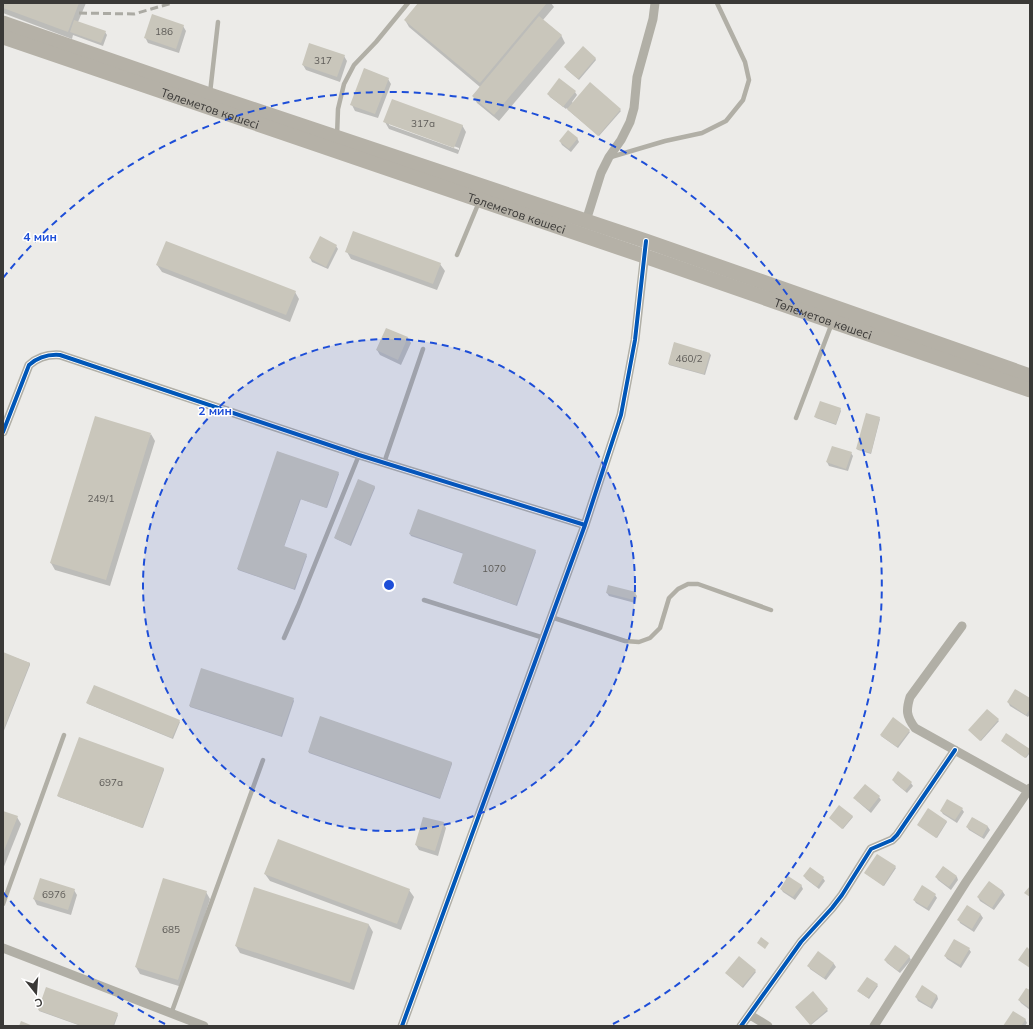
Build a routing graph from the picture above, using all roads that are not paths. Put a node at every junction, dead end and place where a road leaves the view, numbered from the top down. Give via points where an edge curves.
1 (408, 3) edge
2 (655, 3) edge
3 (717, 3) edge
4 (218, 22) dead end
5 (3, 23) edge
6 (3, 37) edge
7 (210, 95) junction
8 (337, 137) junction
9 (609, 158) junction
10 (480, 200) junction
11 (586, 221) junction
12 (646, 241) junction
13 (457, 255) dead end
14 (644, 256) junction
15 (833, 321) junction
16 (423, 349) dead end
17 (1030, 376) edge
18 (1030, 390) edge
19 (796, 418) dead end
20 (3, 432) edge
21 (359, 455) junction
22 (384, 463) junction
23 (584, 525) junction
24 (424, 600) dead end
25 (771, 610) dead end
26 (551, 617) junction
27 (962, 626) dead end
28 (284, 638) dead end
29 (544, 638) junction
30 (64, 735) dead end
31 (955, 750) junction
32 (263, 760) dead end
33 (1029, 790) edge
34 (3, 904) edge
35 (3, 948) edge
36 (171, 1014) junction
37 (750, 1014) junction
38 (204, 1026) edge
39 (402, 1026) edge
40 (741, 1026) edge
41 (768, 1026) edge
42 (874, 1026) edge

1 - 8 lane via 354,65 344,84 338,109
2 - 9 street via 637,77 630,122
3 - 9 lane via 745,62 749,80 743,100 726,120 702,133
4 - 7 lane
5 - 7 main road, Төлеметов көшесі
6 - 10 main road, Төлеметов көшесі
7 - 8 main road, Төлеметов көшесі
8 - 11 main road, Төлеметов көшесі
9 - 11 street via 601,173
10 - 13 lane
10 - 14 main road, Төлеметов көшесі
11 - 12 main road, Төлеметов көшесі
12 - 14 street
12 - 17 main road, Төлеметов көшесі
14 - 15 main road, Төлеметов көшесі
14 - 23 street via 635,340 621,414
15 - 18 main road, Төлеметов көшесі
15 - 19 lane
16 - 22 lane
20 - 21 street via 29,365 51,354
21 - 22 street
21 - 28 lane
22 - 23 street
23 - 26 street
24 - 29 lane
25 - 26 lane via 698,584 688,584 678,588 669,598 660,628 650,638 639,642
26 - 29 street
27 - 31 street via 910,697 907,705 907,713 914,728
29 - 39 street
30 - 34 lane
31 - 33 street
31 - 37 street via 897,835 892,840 871,849 842,895 801,942
32 - 36 lane
33 - 42 street via 966,882
35 - 36 street
36 - 38 street
37 - 40 street
37 - 41 street

